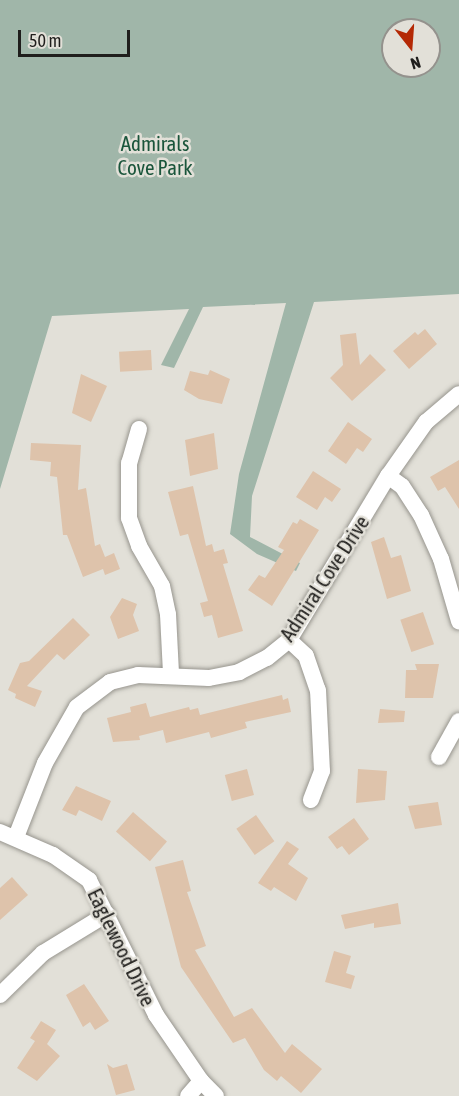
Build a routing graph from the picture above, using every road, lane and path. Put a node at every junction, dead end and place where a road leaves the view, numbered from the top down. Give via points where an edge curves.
1 (459, 394) edge
2 (139, 429) dead end
3 (388, 476) junction
4 (459, 621) edge
5 (289, 640) junction
6 (171, 674) junction
7 (459, 721) edge
8 (439, 757) dead end
9 (311, 800) dead end
10 (8, 835) edge
11 (107, 914) junction
12 (0, 995) edge
13 (201, 1082) junction
14 (188, 1096) edge
15 (216, 1096) edge

1 - 3 street, Admiral Cove Drive via 426,422
2 - 6 street via 129,463 129,518 139,546 162,586 168,614
3 - 4 street via 402,486 421,515 441,559
3 - 5 street, Admiral Cove Drive
5 - 6 street, Admiral Cove Drive via 267,658 239,672 208,678
5 - 9 street via 306,656 318,690 322,771
6 - 10 street, Admiral Cove Drive via 138,675 110,682 77,707
7 - 8 street
10 - 11 street, Eaglewood Drive via 53,855 89,880
11 - 12 street via 44,954
11 - 13 street, Eaglewood Drive via 156,1015
13 - 14 street
13 - 15 street, Eaglewood Drive

